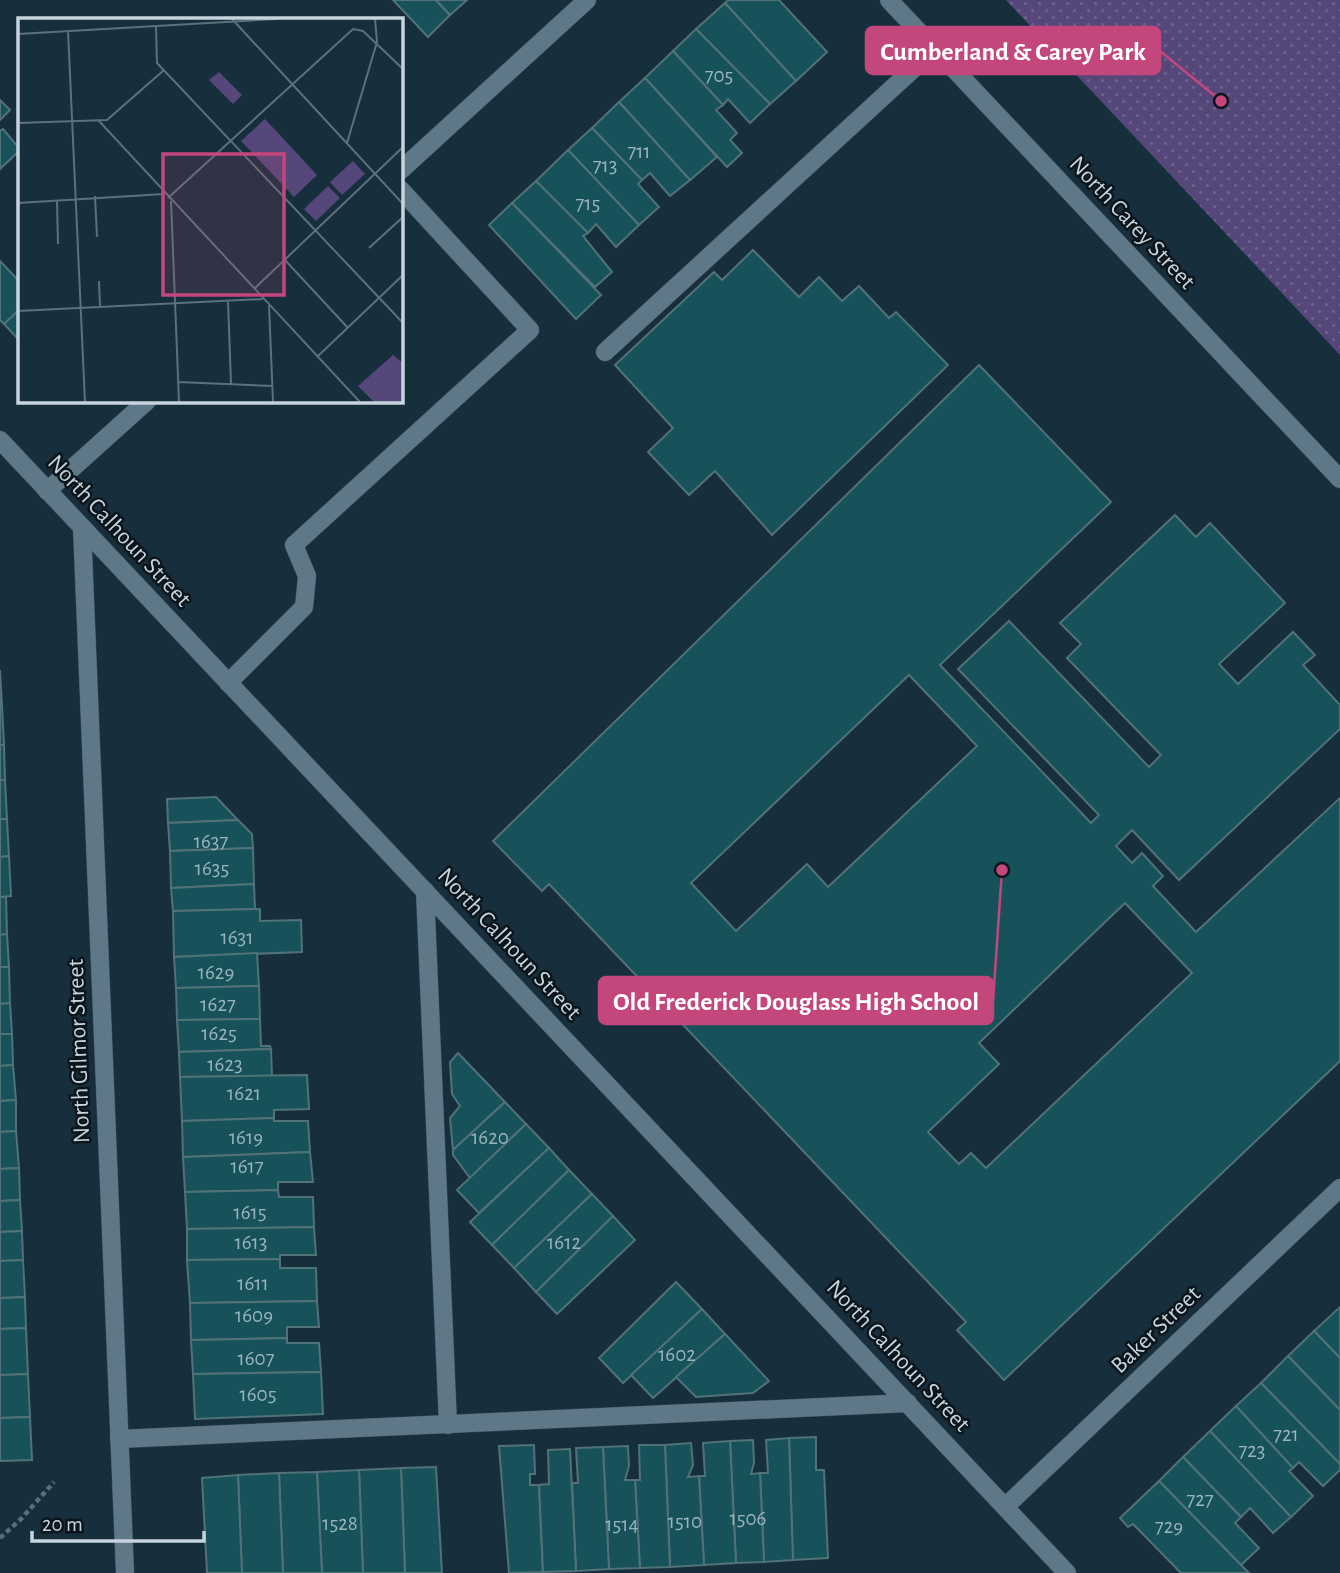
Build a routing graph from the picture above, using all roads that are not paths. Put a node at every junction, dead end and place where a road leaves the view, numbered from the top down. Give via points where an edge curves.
1 (587, 0) edge
2 (889, 0) edge
3 (935, 48) junction
4 (402, 169) edge
5 (402, 191) edge
6 (605, 352) dead end
7 (146, 402) edge
8 (1, 443) edge
9 (1340, 479) edge
10 (47, 491) junction
11 (82, 527) junction
12 (228, 683) junction
13 (425, 891) junction
14 (1340, 1188) edge
15 (908, 1403) junction
16 (448, 1424) junction
17 (119, 1439) junction
18 (1005, 1507) junction
19 (125, 1573) edge
20 (1068, 1573) edge

1 - 4 street
2 - 3 street, North Carey Street
3 - 6 street
3 - 9 street, North Carey Street
5 - 12 street via 530,330 294,545 307,576 304,607
7 - 10 street
8 - 10 street, North Calhoun Street
10 - 11 street, North Calhoun Street
11 - 12 street, North Calhoun Street
11 - 17 street, North Gilmor Street
12 - 13 street, North Calhoun Street
13 - 15 street, North Calhoun Street
13 - 16 street
14 - 18 street, Baker Street
15 - 16 street
15 - 18 street, North Calhoun Street
16 - 17 street
17 - 19 street, North Gilmor Street
18 - 20 street, North Calhoun Street

